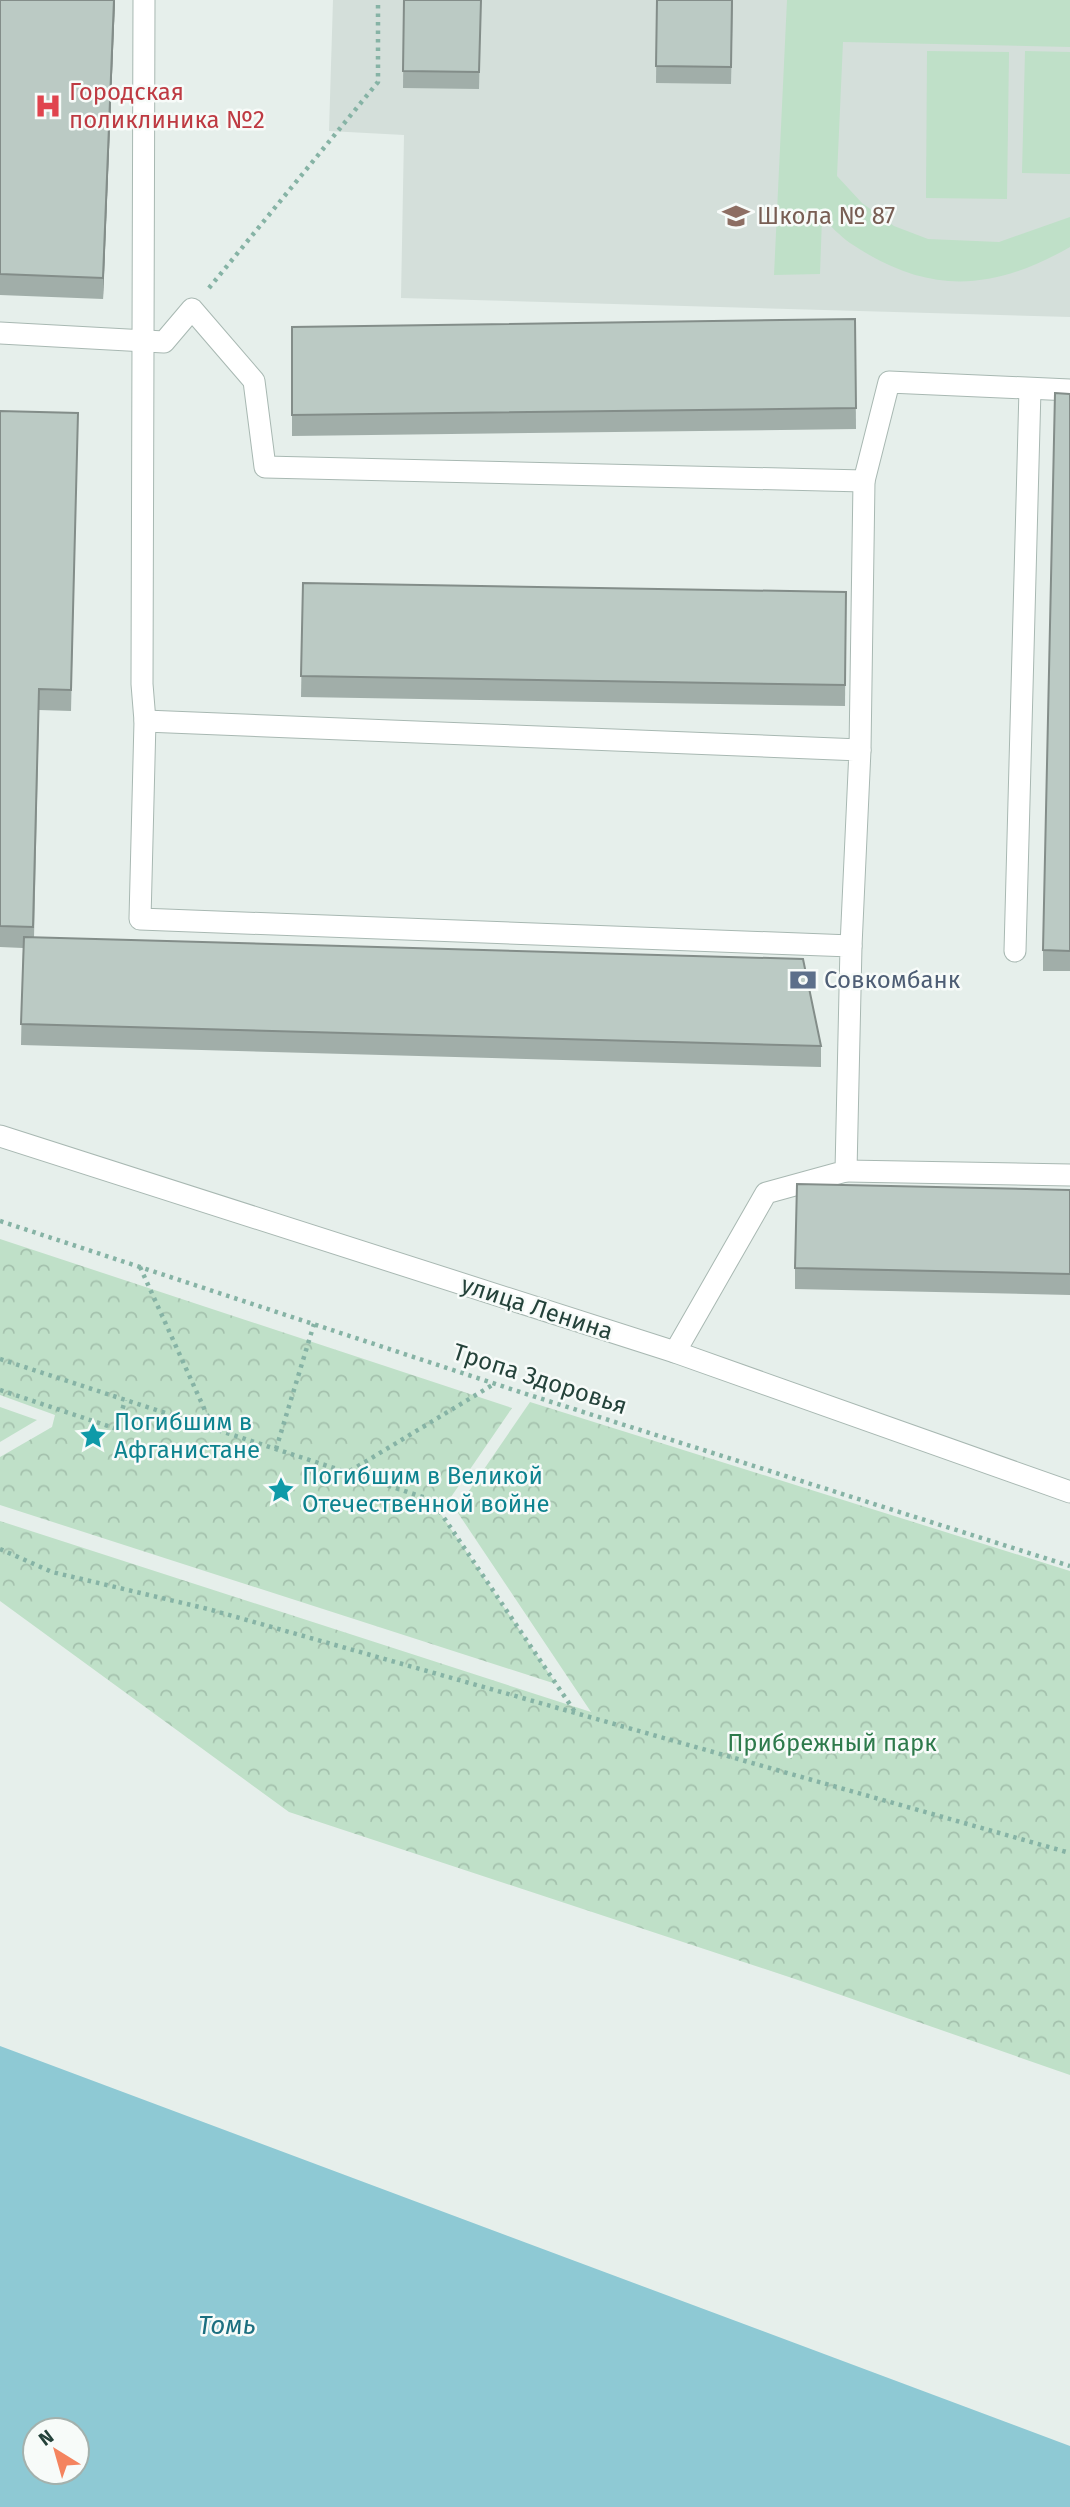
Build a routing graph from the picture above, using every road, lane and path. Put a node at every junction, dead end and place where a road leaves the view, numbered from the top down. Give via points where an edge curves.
1 (144, 0) edge
2 (378, 0) edge
3 (192, 309) junction
4 (0, 333) edge
5 (143, 341) junction
6 (1030, 389) junction
7 (1070, 390) edge
8 (864, 481) junction
9 (145, 721) junction
10 (860, 750) junction
11 (850, 946) junction
12 (1014, 951) dead end
13 (0, 1136) edge
14 (846, 1171) junction
15 (1070, 1175) edge
16 (0, 1221) edge
17 (139, 1266) junction
18 (314, 1324) junction
19 (675, 1352) junction
20 (0, 1359) edge
21 (494, 1384) junction
22 (0, 1390) edge
23 (125, 1400) junction
24 (214, 1429) junction
25 (276, 1449) junction
26 (349, 1472) junction
27 (1070, 1492) edge
28 (0, 1549) edge
29 (1070, 1566) edge
30 (576, 1713) junction
31 (1070, 1853) edge

1 - 5 street
2 - 3 path via 378,82
3 - 5 street via 164,342
3 - 8 street via 254,381 265,467
4 - 5 street
5 - 9 street
6 - 7 street
6 - 8 street via 889,382
6 - 12 street
8 - 10 street
9 - 10 street
9 - 11 street via 140,919
10 - 11 street
11 - 14 street
13 - 19 street, улица Ленина
14 - 15 street
14 - 19 street via 766,1193
16 - 17 path, Тропа Здоровья
17 - 18 path, Тропа Здоровья
17 - 24 path
18 - 21 path, Тропа Здоровья
18 - 25 path
19 - 27 street, улица Ленина
20 - 23 path
21 - 26 path
21 - 29 path, Тропа Здоровья
22 - 23 path via 117,1429
23 - 24 path
24 - 25 path
25 - 26 path
26 - 30 path via 432,1500
28 - 30 path via 52,1572 208,1609
30 - 31 path

